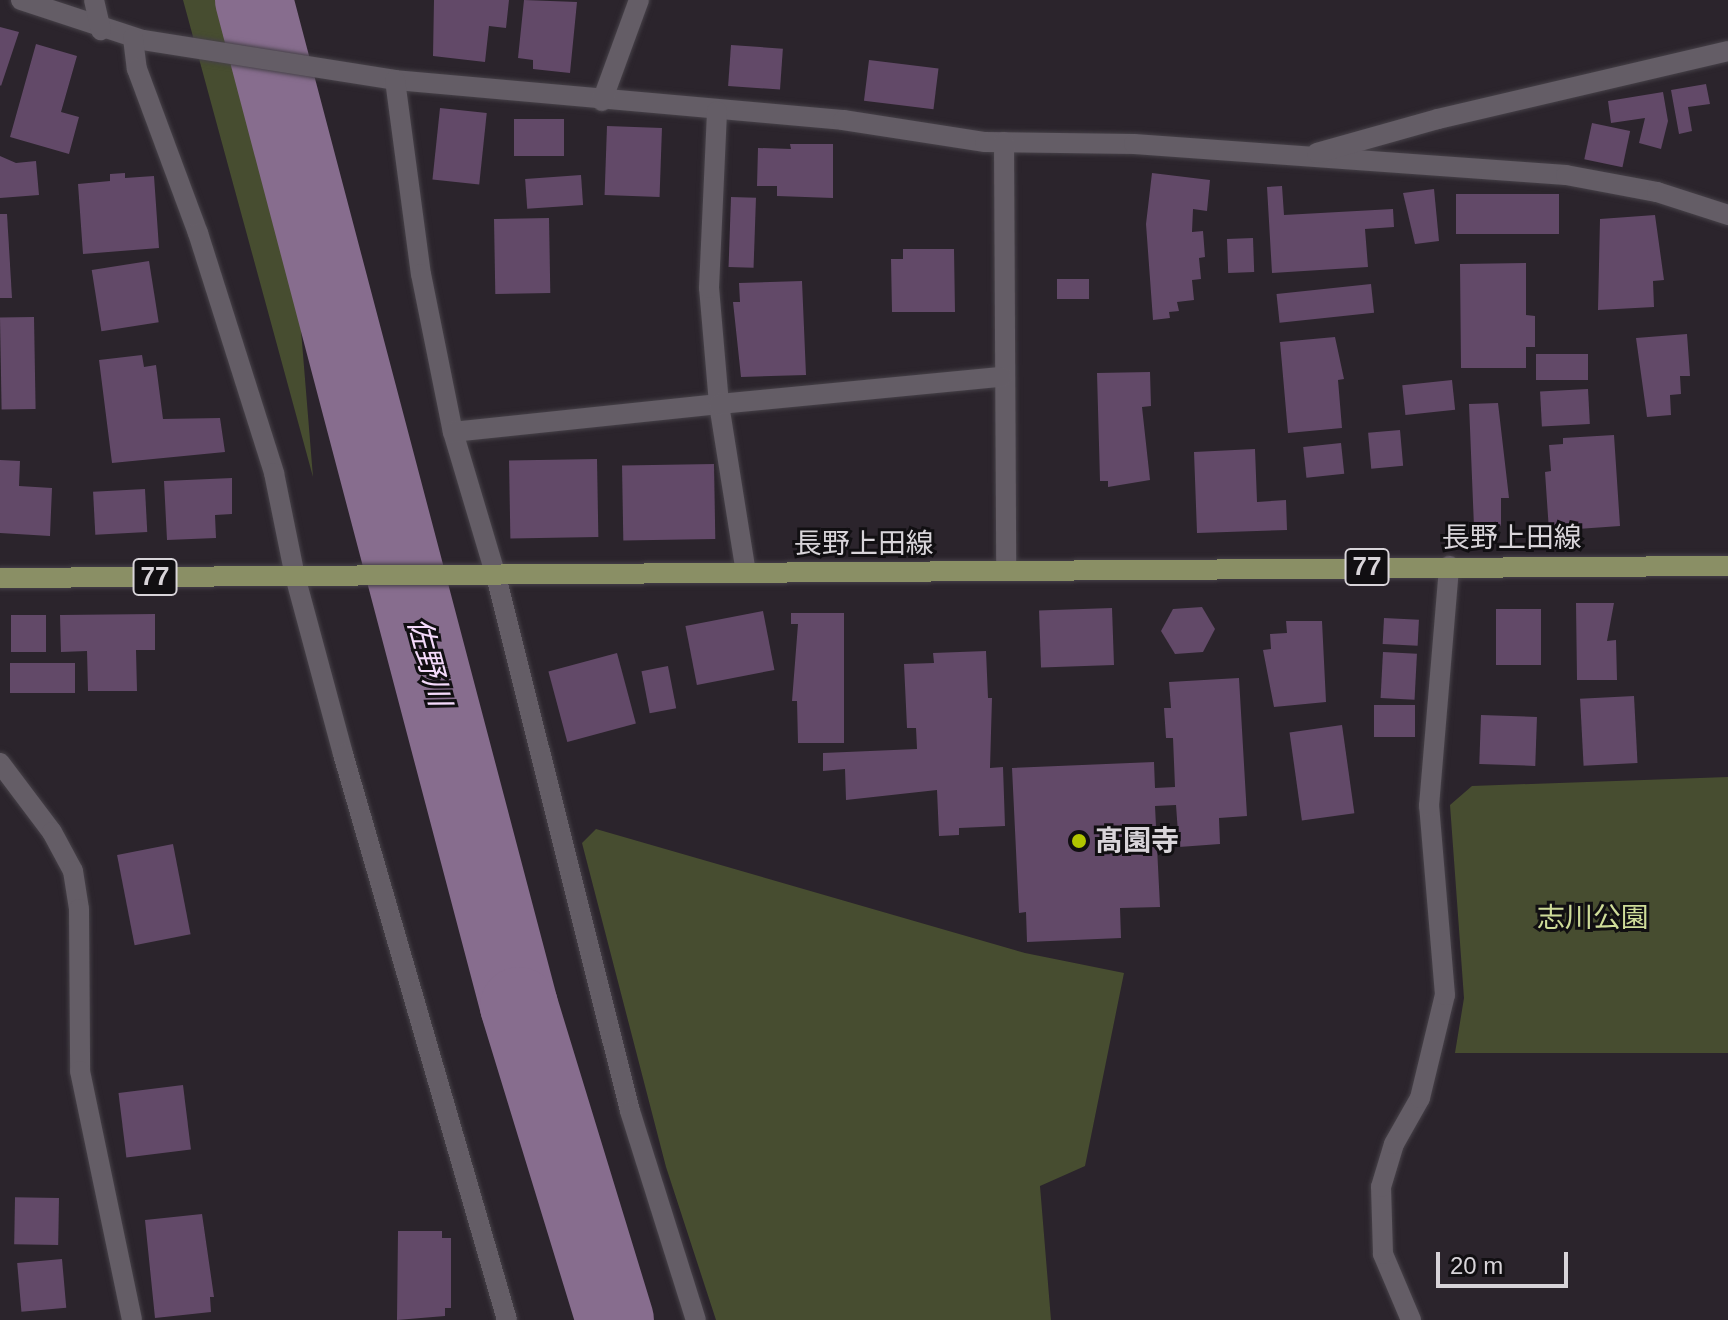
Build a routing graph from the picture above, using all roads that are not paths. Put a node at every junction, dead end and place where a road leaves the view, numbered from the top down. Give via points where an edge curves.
1 (21, 0) edge
2 (94, 0) edge
3 (639, 0) edge
4 (101, 30) junction
5 (138, 39) junction
6 (1728, 51) edge
7 (395, 80) junction
8 (602, 101) junction
9 (717, 111) junction
10 (1004, 142) junction
11 (1306, 156) junction
12 (1728, 215) edge
13 (1001, 377) junction
14 (719, 404) junction
15 (453, 432) junction
16 (1449, 566) junction
17 (1728, 566) edge
18 (1006, 571) junction
19 (746, 573) junction
20 (302, 576) junction
21 (486, 576) junction
22 (0, 578) edge
23 (0, 763) edge
24 (132, 1320) edge
25 (507, 1320) edge
26 (696, 1320) edge
27 (1411, 1320) edge

1 - 4 street
2 - 4 street
3 - 8 street
4 - 5 street
5 - 7 street
5 - 20 street via 137,69 198,233
6 - 11 street via 1438,119
7 - 8 street
7 - 15 street via 421,274
8 - 9 street
9 - 10 street via 843,120
9 - 14 street via 709,288
10 - 11 street
10 - 13 street
11 - 12 street via 1566,175 1657,192
13 - 14 street
13 - 18 street
14 - 15 street
14 - 19 street
15 - 21 street
16 - 17 main road, 長野上田線 / 77
16 - 18 main road, 長野上田線 / 77
16 - 27 street via 1429,806 1445,995 1420,1098 1394,1144 1381,1187 1383,1254
18 - 19 main road, 長野上田線 / 77
19 - 21 main road, 長野上田線 / 77
20 - 21 main road, 長野上田線 / 77
20 - 22 main road, 長野上田線 / 77
20 - 25 street
21 - 26 street via 630,1111
23 - 24 street via 52,832 73,871 79,909 80,1071

